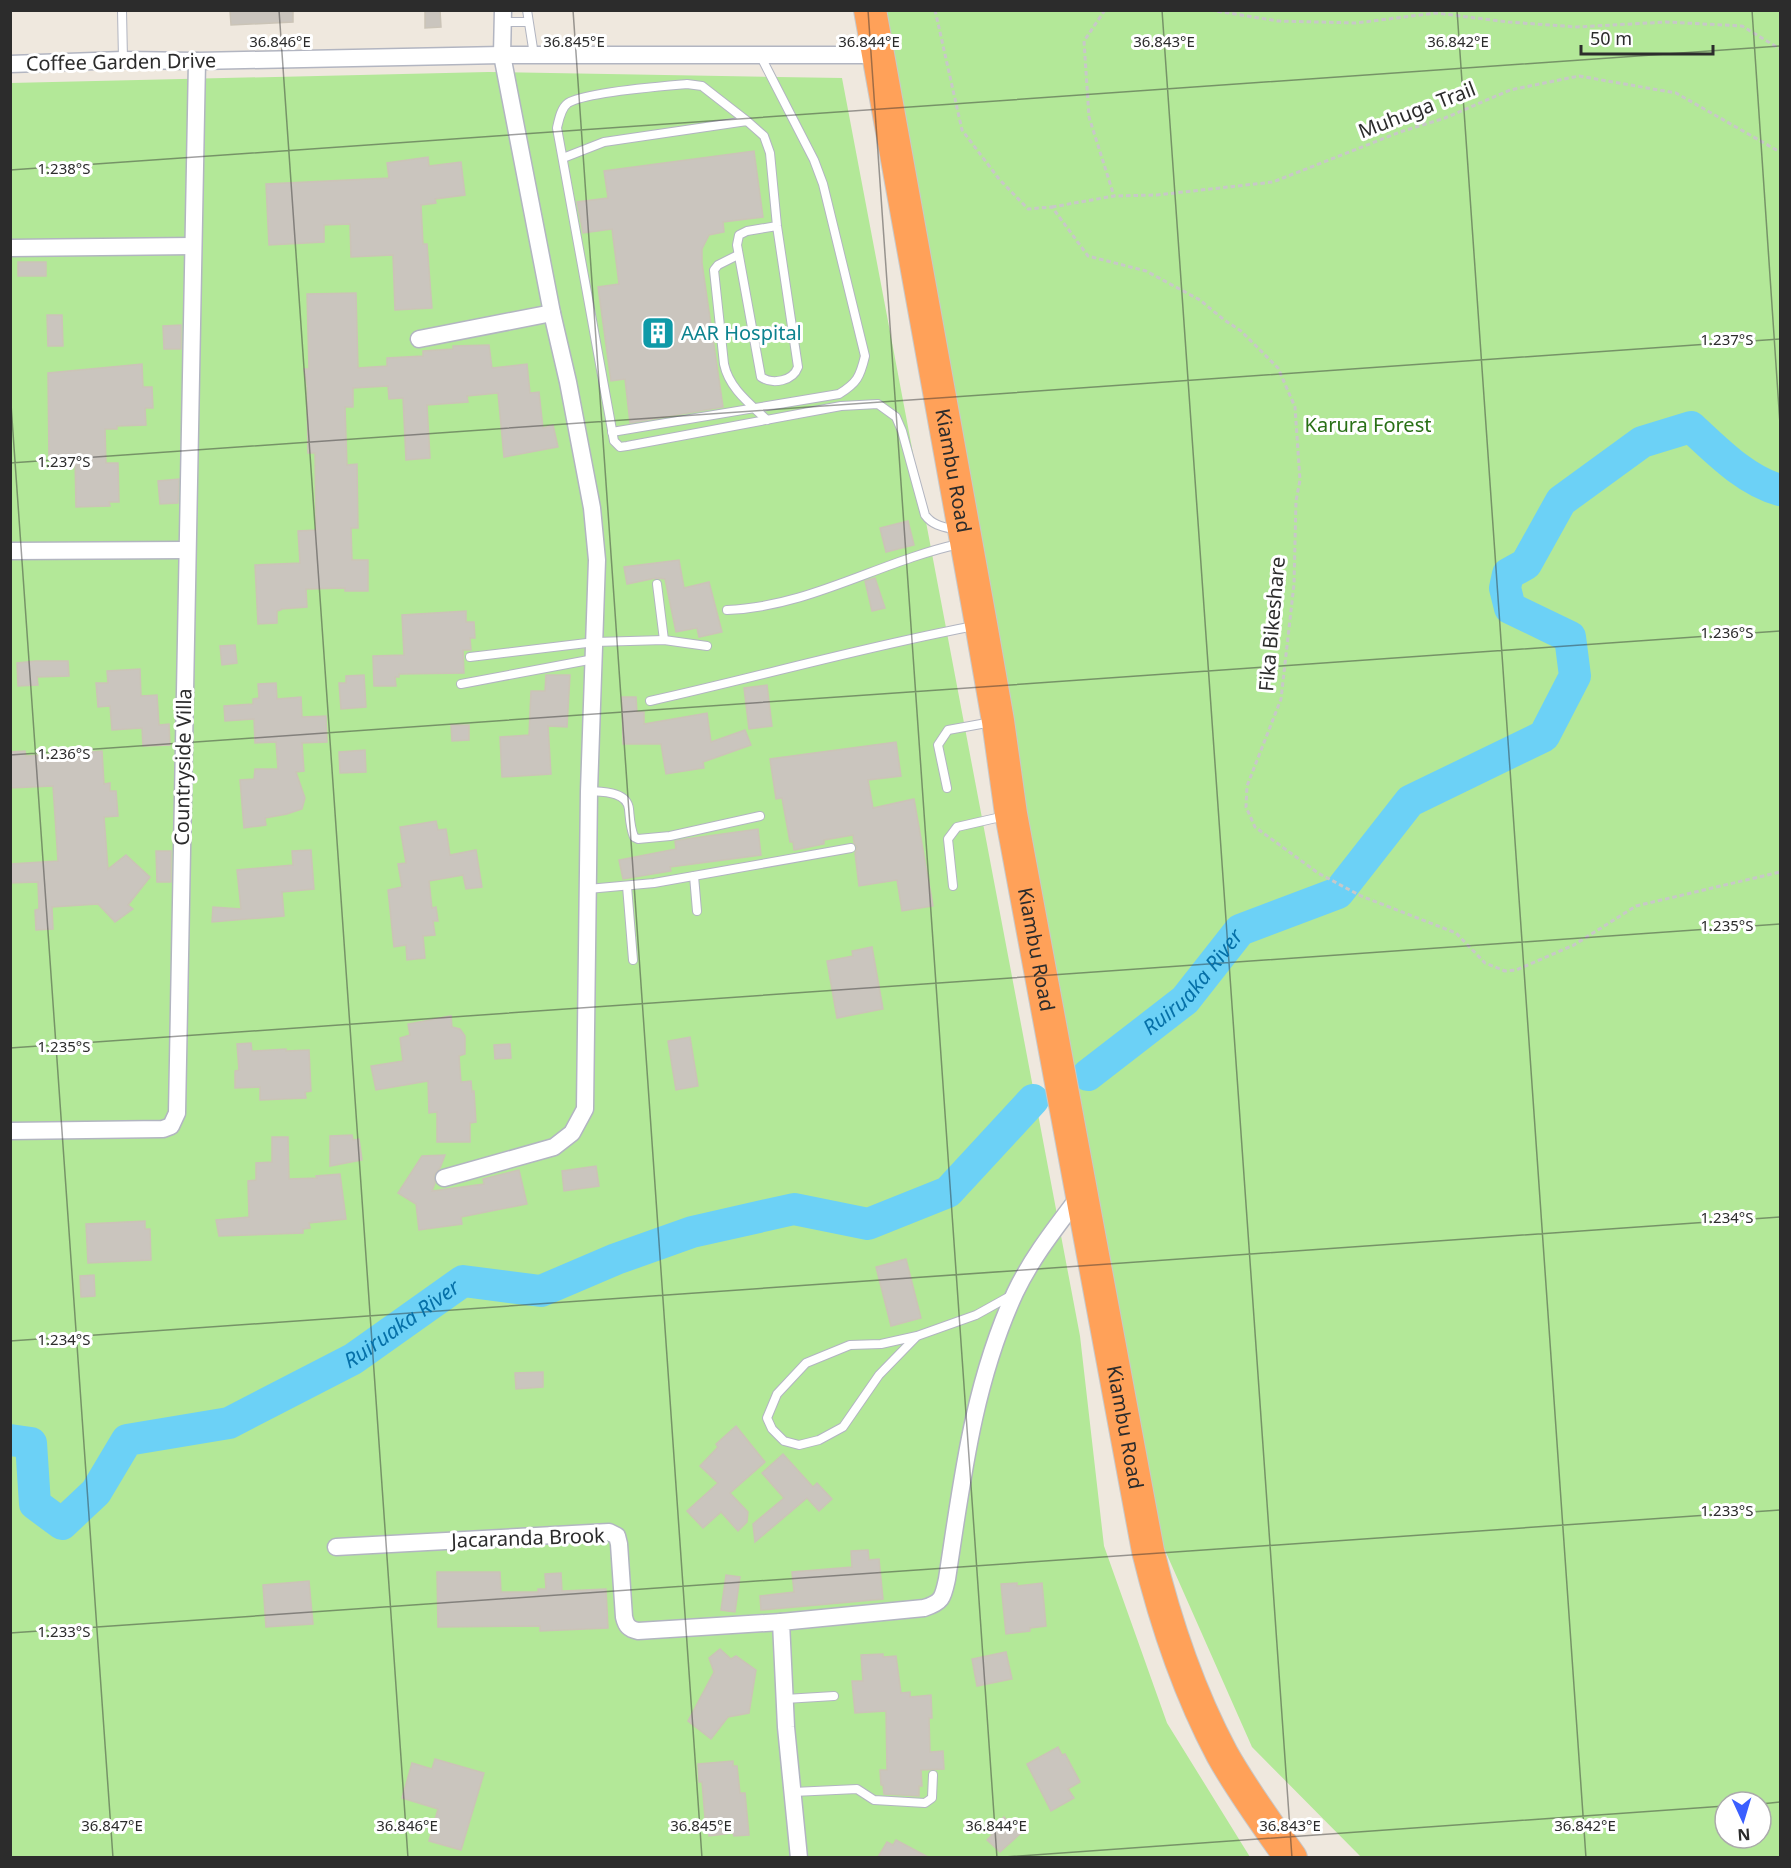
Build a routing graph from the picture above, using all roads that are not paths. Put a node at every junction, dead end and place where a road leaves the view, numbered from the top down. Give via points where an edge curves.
1 (122, 10) edge
2 (527, 10) edge
3 (870, 10) edge
4 (503, 16) edge
5 (528, 22) junction
6 (502, 55) junction
7 (534, 55) junction
8 (760, 55) junction
9 (879, 55) junction
10 (123, 60) junction
11 (197, 61) junction
12 (10, 64) edge
13 (747, 121) junction
14 (563, 158) junction
15 (777, 226) junction
16 (192, 246) junction
17 (10, 248) edge
18 (738, 255) junction
19 (552, 313) junction
20 (419, 339) dead end
21 (755, 408) junction
22 (767, 420) junction
23 (652, 426) junction
24 (612, 432) junction
25 (655, 441) junction
26 (965, 537) junction
27 (186, 550) junction
28 (10, 551) edge
29 (657, 584) dead end
30 (727, 610) dead end
31 (981, 624) junction
32 (664, 640) junction
33 (595, 642) junction
34 (707, 646) dead end
35 (470, 657) dead end
36 (594, 659) junction
37 (461, 684) dead end
38 (650, 701) dead end
39 (998, 721) junction
40 (947, 788) dead end
41 (589, 791) junction
42 (1011, 814) junction
43 (760, 816) dead end
44 (851, 848) dead end
45 (694, 876) junction
46 (627, 886) junction
47 (953, 886) dead end
48 (588, 889) junction
49 (697, 911) dead end
50 (633, 960) dead end
51 (10, 1131) edge
52 (444, 1178) dead end
53 (1082, 1194) junction
54 (1015, 1293) junction
55 (917, 1336) junction
56 (336, 1547) dead end
57 (781, 1622) junction
58 (834, 1696) dead end
59 (785, 1699) junction
60 (933, 1775) dead end
61 (793, 1792) junction
62 (800, 1857) edge
63 (1290, 1857) edge

1 - 10 lane
2 - 5 lane
3 - 9 highway, Kiambu Road
4 - 5 lane
4 - 6 street
5 - 7 lane
6 - 7 street, Coffee Garden Drive
6 - 11 street, Coffee Garden Drive
6 - 19 street
7 - 8 street, Coffee Garden Drive
8 - 9 street, Coffee Garden Drive
8 - 21 lane via 823,184 865,356 861,375 839,394
9 - 26 highway, Kiambu Road
10 - 11 street, Coffee Garden Drive
10 - 12 street, Coffee Garden Drive
11 - 16 street, Countryside Villa
13 - 14 lane via 604,142
13 - 14 lane via 702,86 667,86 585,97 567,103 559,116 557,128
13 - 15 lane via 764,136 770,153
14 - 24 lane
15 - 18 lane via 739,235
15 - 18 lane via 798,367 789,378 767,381 761,377
16 - 17 street
16 - 27 street, Countryside Villa
18 - 21 lane via 718,265 714,278 727,376
19 - 20 street
19 - 33 street via 592,508 597,560
21 - 22 lane
21 - 23 lane
22 - 25 lane
22 - 26 lane via 841,406 878,404 896,417 925,515 930,522
23 - 24 lane
23 - 25 lane
24 - 25 lane via 620,447
26 - 30 lane via 832,588 771,604
26 - 31 highway, Kiambu Road
27 - 28 street
27 - 51 street, Countryside Villa via 177,1113 171,1126 163,1130
29 - 32 lane
31 - 38 lane
31 - 39 highway, Kiambu Road
32 - 33 lane
32 - 34 lane
33 - 35 lane
33 - 36 street
36 - 37 lane
36 - 41 street
39 - 40 lane via 948,730 938,745
39 - 42 highway, Kiambu Road
41 - 43 lane via 624,799 634,837 638,839
41 - 48 street
42 - 47 lane via 957,827 948,839
42 - 53 highway, Kiambu Road
44 - 45 lane
45 - 46 lane
45 - 49 lane
46 - 48 lane
46 - 50 lane
48 - 52 street via 585,1109 572,1133 554,1147
53 - 54 street, Jacaranda Brook via 1037,1254
53 - 63 highway, Kiambu Road via 1158,1592 1203,1715 1223,1755
54 - 55 lane via 976,1315
54 - 57 street, Jacaranda Brook via 986,1371 969,1436 947,1579 938,1603 924,1608
55 - 55 lane via 879,1375 843,1427 799,1445 784,1441 772,1429 767,1418 777,1394 806,1364 850,1345 881,1344
56 - 57 street, Jacaranda Brook via 609,1532 617,1536 619,1544 624,1617 631,1629
57 - 59 street
58 - 59 lane
59 - 61 street
60 - 61 lane via 932,1798 925,1803 874,1800 858,1789
61 - 62 street

